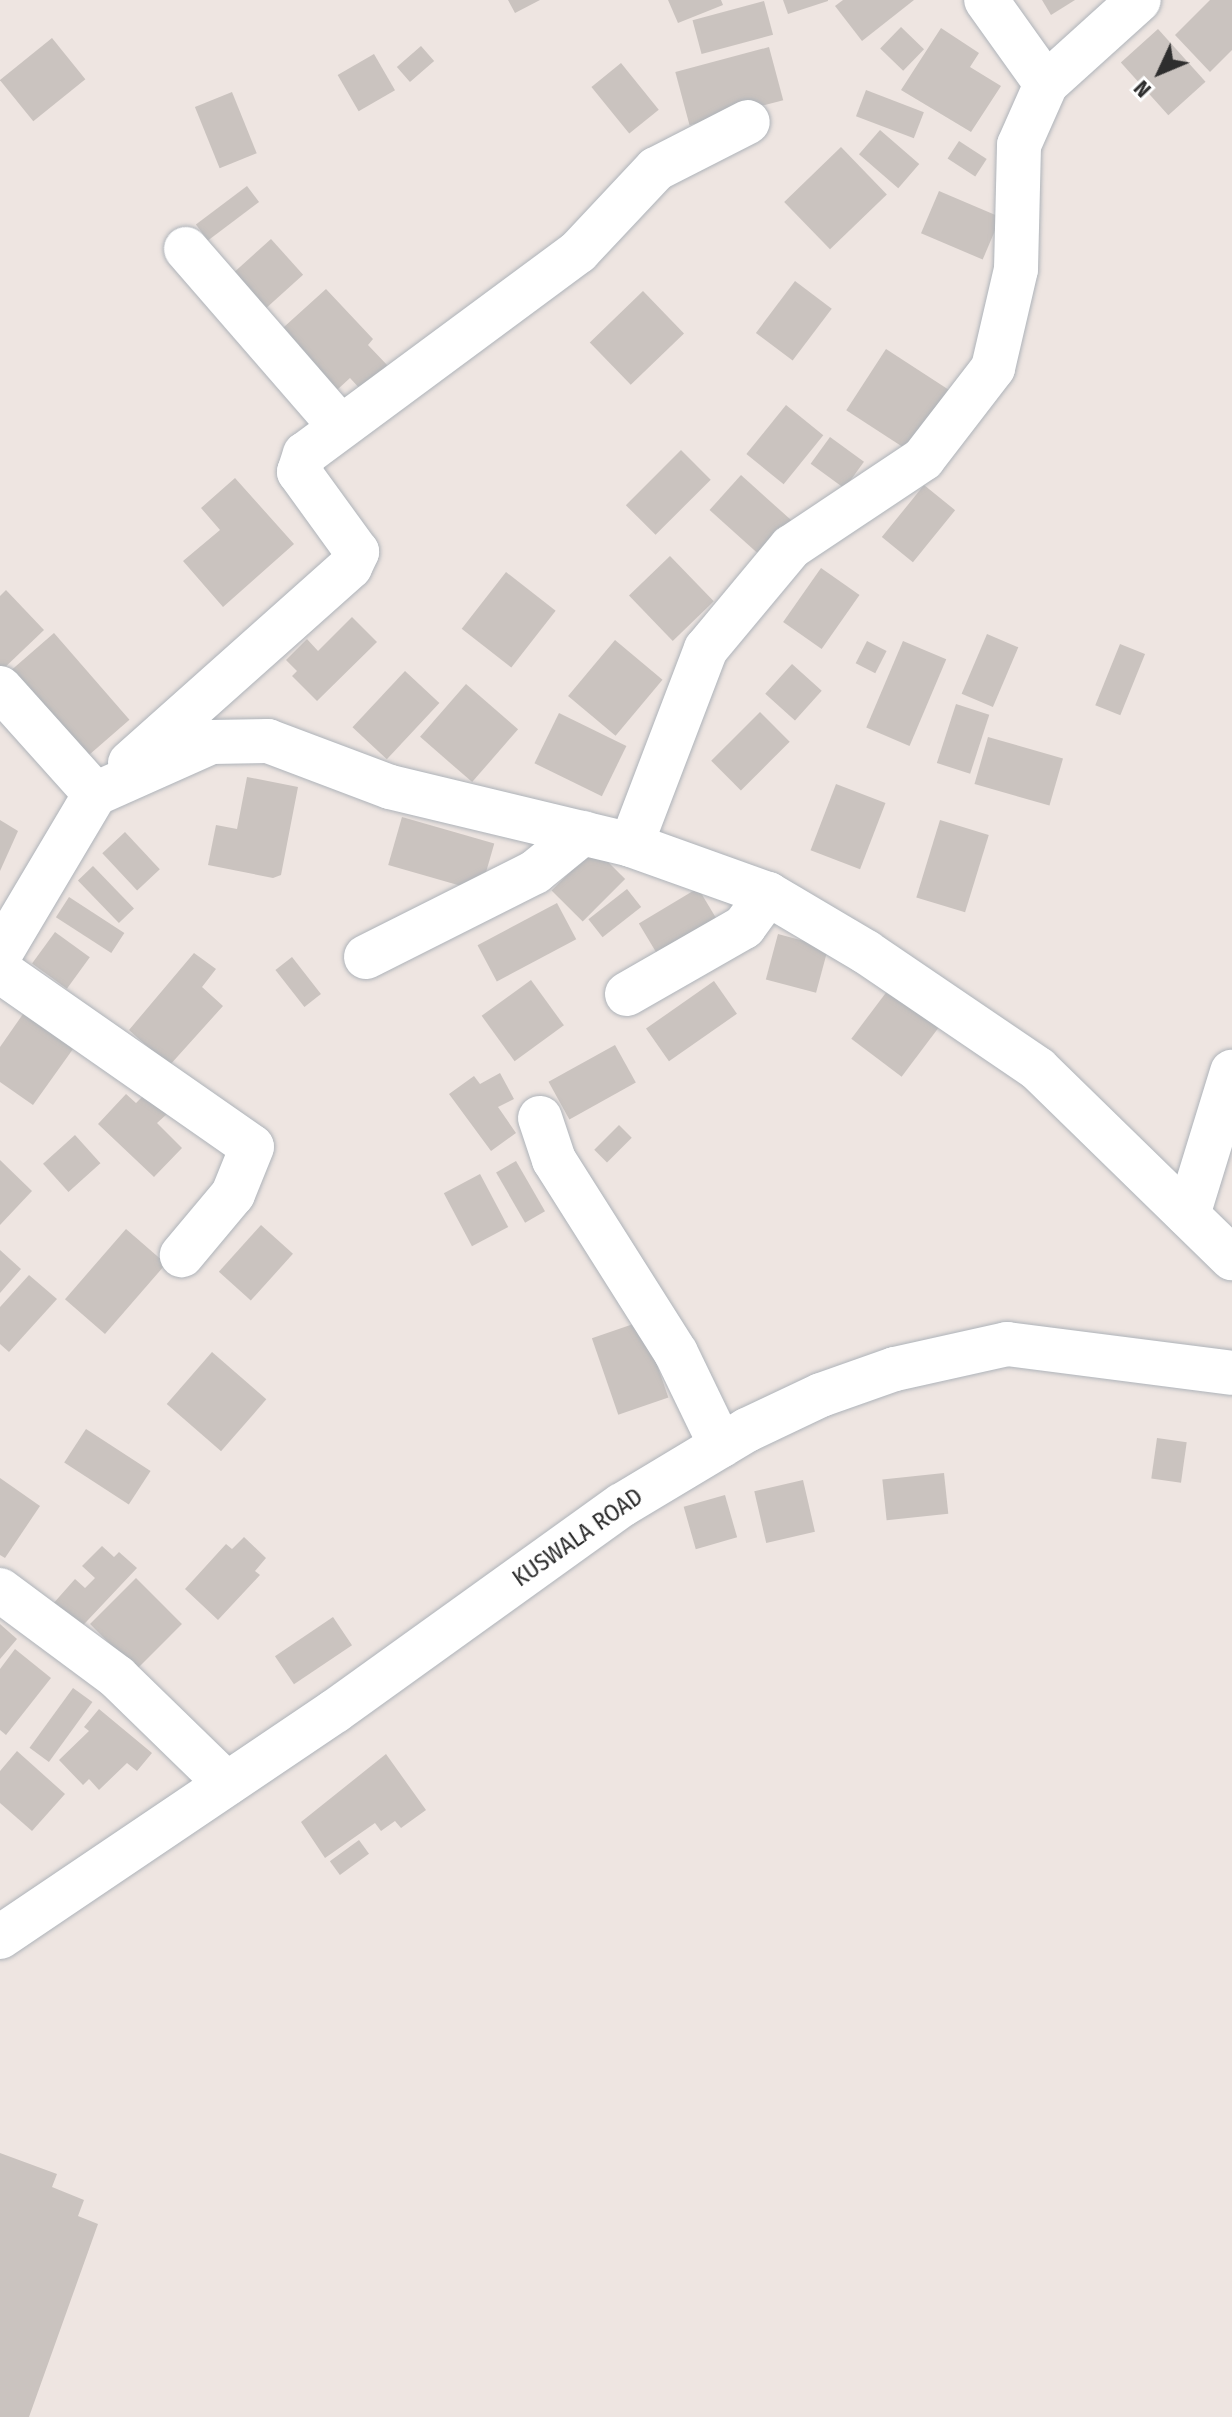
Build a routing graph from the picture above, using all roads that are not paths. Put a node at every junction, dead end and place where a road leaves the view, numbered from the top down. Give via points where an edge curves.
1 (986, 0) edge
2 (1139, 0) edge
3 (1046, 84) junction
4 (748, 122) dead end
5 (186, 249) dead end
6 (340, 426) junction
7 (0, 688) edge
8 (95, 794) junction
9 (583, 833) junction
10 (631, 845) junction
11 (768, 894) junction
12 (0, 954) edge
13 (366, 957) dead end
14 (0, 971) edge
15 (627, 994) dead end
16 (1232, 1072) edge
17 (540, 1118) dead end
18 (1188, 1215) junction
19 (182, 1255) dead end
20 (1232, 1258) edge
21 (1232, 1373) edge
22 (721, 1446) junction
23 (0, 1590) edge
24 (227, 1784) junction
25 (0, 1937) edge

1 - 3 street
2 - 3 street
3 - 10 street via 1019,145 1016,269 993,368 923,459 791,547 706,649
4 - 6 street via 656,169 578,252
5 - 6 street
6 - 8 street via 305,454 299,472 357,552 350,567
7 - 8 street
8 - 9 street via 211,742 268,741 390,787
8 - 12 street
9 - 10 street
9 - 13 street via 535,872
10 - 11 street
11 - 15 street via 744,927
11 - 18 street via 866,952 1038,1069
14 - 19 street via 252,1147 233,1194
16 - 18 street
17 - 22 street via 554,1160 676,1353
18 - 20 street
21 - 22 street, KUSWALA ROAD via 1007,1344 895,1369 821,1395
22 - 24 street, KUSWALA ROAD via 622,1505
23 - 24 street via 117,1677
24 - 25 street, KUSWALA ROAD

